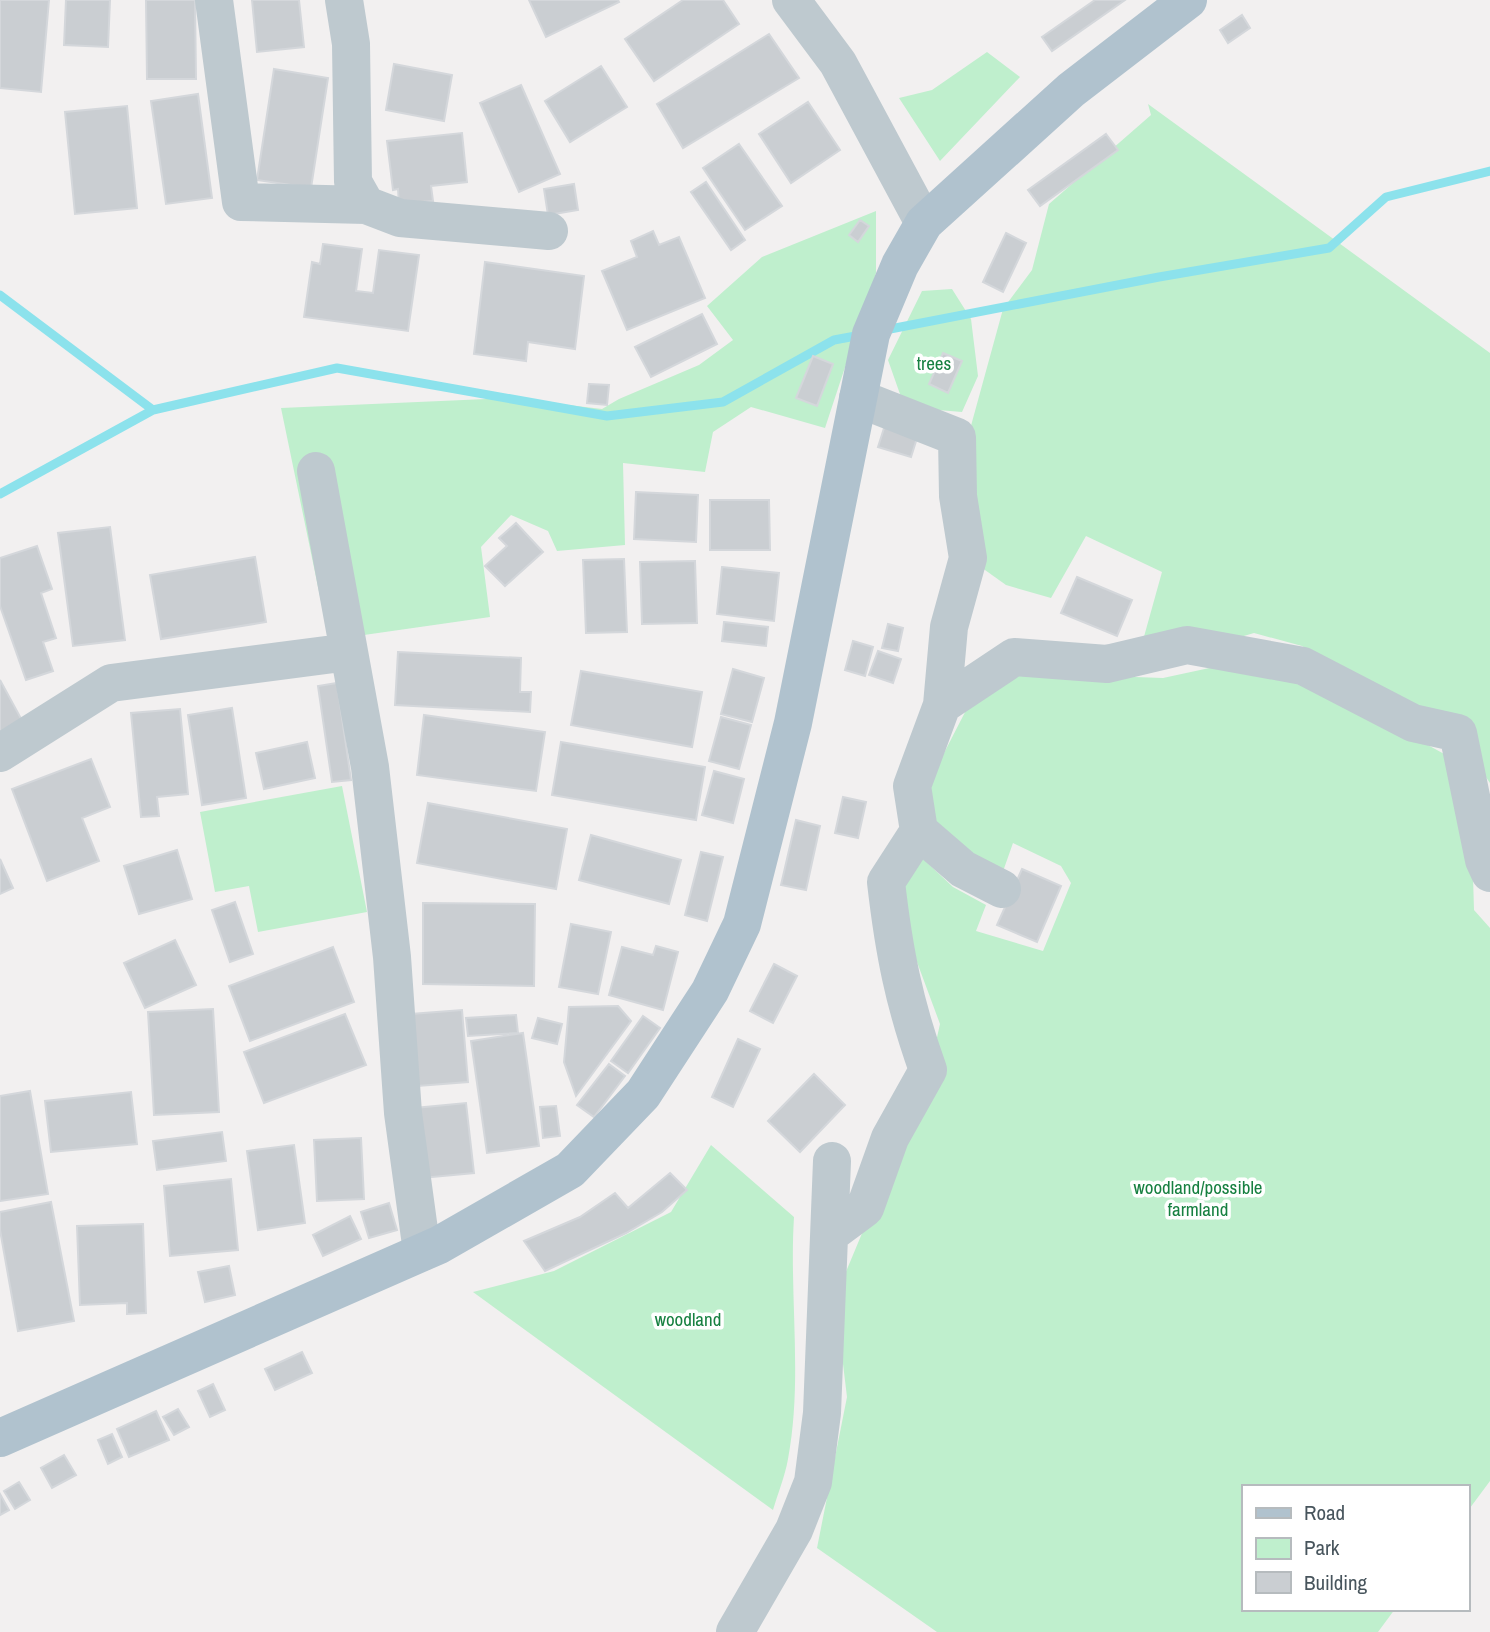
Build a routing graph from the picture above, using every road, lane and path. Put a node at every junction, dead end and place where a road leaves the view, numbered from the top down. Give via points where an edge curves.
1 (214, 0) edge
2 (344, 0) edge
3 (791, 0) edge
4 (1188, 0) edge
5 (366, 205) junction
6 (924, 223) junction
7 (549, 231) dead end
8 (858, 398) junction
9 (316, 471) dead end
10 (349, 652) junction
11 (942, 705) junction
12 (0, 754) edge
13 (919, 831) junction
14 (1490, 873) edge
15 (1002, 889) dead end
16 (832, 1161) dead end
17 (830, 1234) junction
18 (422, 1252) junction
19 (0, 1438) edge
20 (735, 1632) edge

1 - 5 street via 241,202
2 - 5 street via 351,44 353,182
3 - 6 street via 838,63
4 - 6 main road via 1071,90
5 - 7 street via 400,218
6 - 8 main road via 900,265 871,334
8 - 11 street via 957,437 958,496 968,558 949,627
8 - 18 main road via 790,736 742,923 710,991 643,1094 570,1170
9 - 10 street
10 - 12 street via 111,683
10 - 18 street via 370,767 392,957 403,1113
11 - 13 street via 912,786
11 - 14 street via 1014,657 1107,664 1187,645 1303,666 1413,723 1458,733
13 - 15 street via 963,869
13 - 17 street via 886,882 906,1009 928,1070 890,1138 864,1208
16 - 17 street
17 - 20 street via 822,1413 813,1482 794,1530
18 - 19 main road

